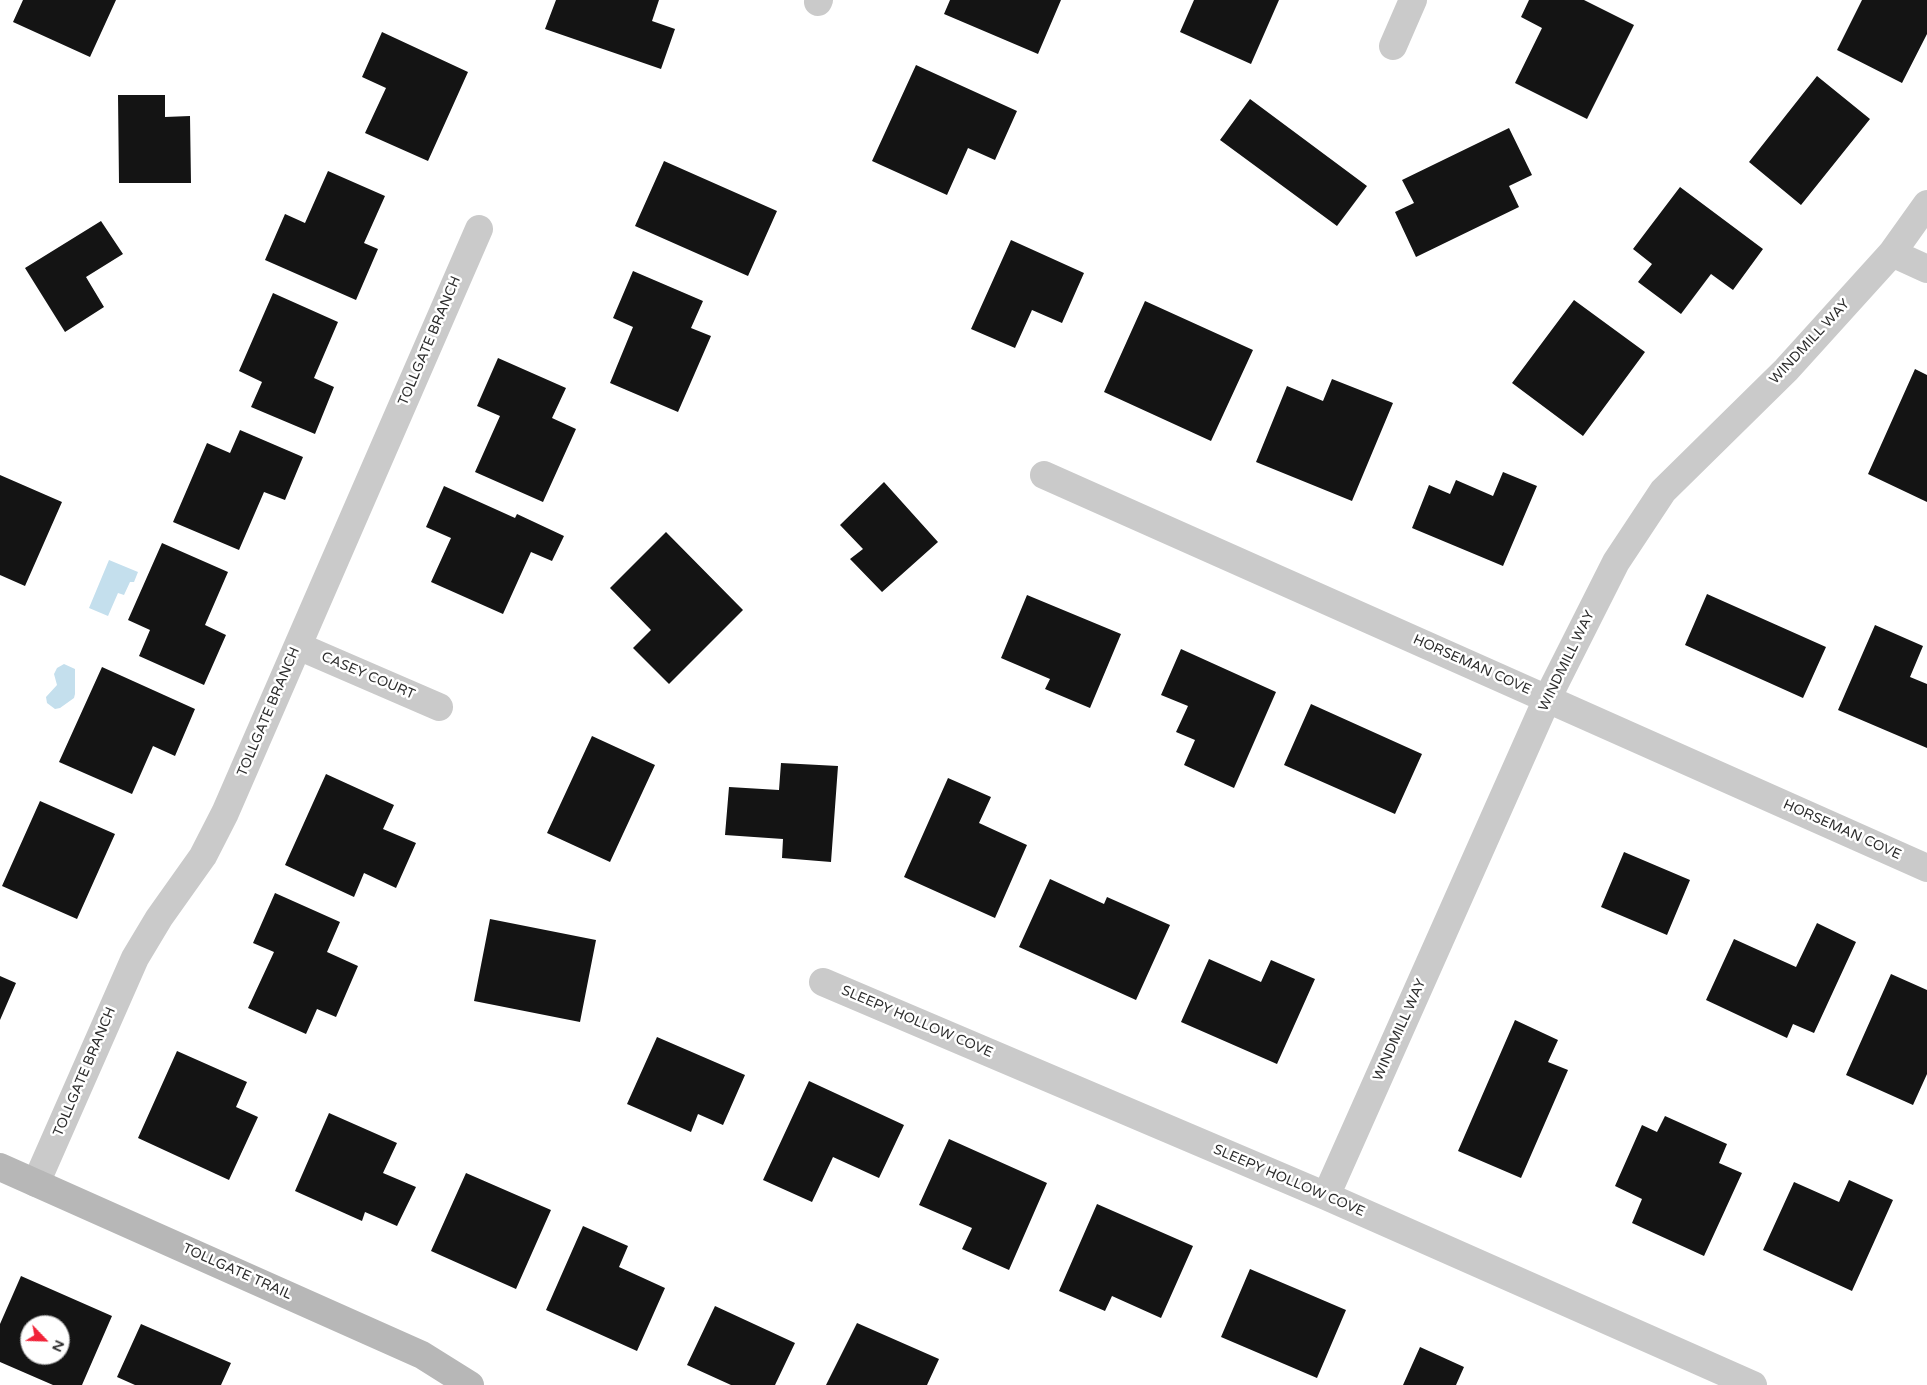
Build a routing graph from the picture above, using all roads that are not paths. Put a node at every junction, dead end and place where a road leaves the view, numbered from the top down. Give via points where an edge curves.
1 (1413, 0) edge
2 (1393, 46) dead end
3 (1927, 204) edge
4 (479, 229) dead end
5 (1892, 253) junction
6 (1927, 268) edge
7 (1044, 475) dead end
8 (298, 646) junction
9 (1547, 699) junction
10 (439, 707) dead end
11 (1927, 868) edge
12 (823, 982) dead end
13 (0, 1168) edge
14 (36, 1184) junction
15 (1326, 1196) junction
16 (470, 1385) edge
17 (1753, 1385) edge

1 - 2 street
3 - 5 street, WINDMILL WAY
4 - 8 street, TOLLGATE BRANCH
5 - 6 street
5 - 9 street, WINDMILL WAY via 1786,370 1663,491 1616,562
7 - 9 street, HORSEMAN COVE
8 - 10 street, CASEY COURT
8 - 14 street, TOLLGATE BRANCH via 226,813 203,856 134,958
9 - 11 street, HORSEMAN COVE
9 - 15 street, WINDMILL WAY
12 - 15 street, SLEEPY HOLLOW COVE
13 - 14 street, TOLLGATE TRAIL
14 - 16 street, TOLLGATE TRAIL via 422,1355
15 - 17 street, SLEEPY HOLLOW COVE

